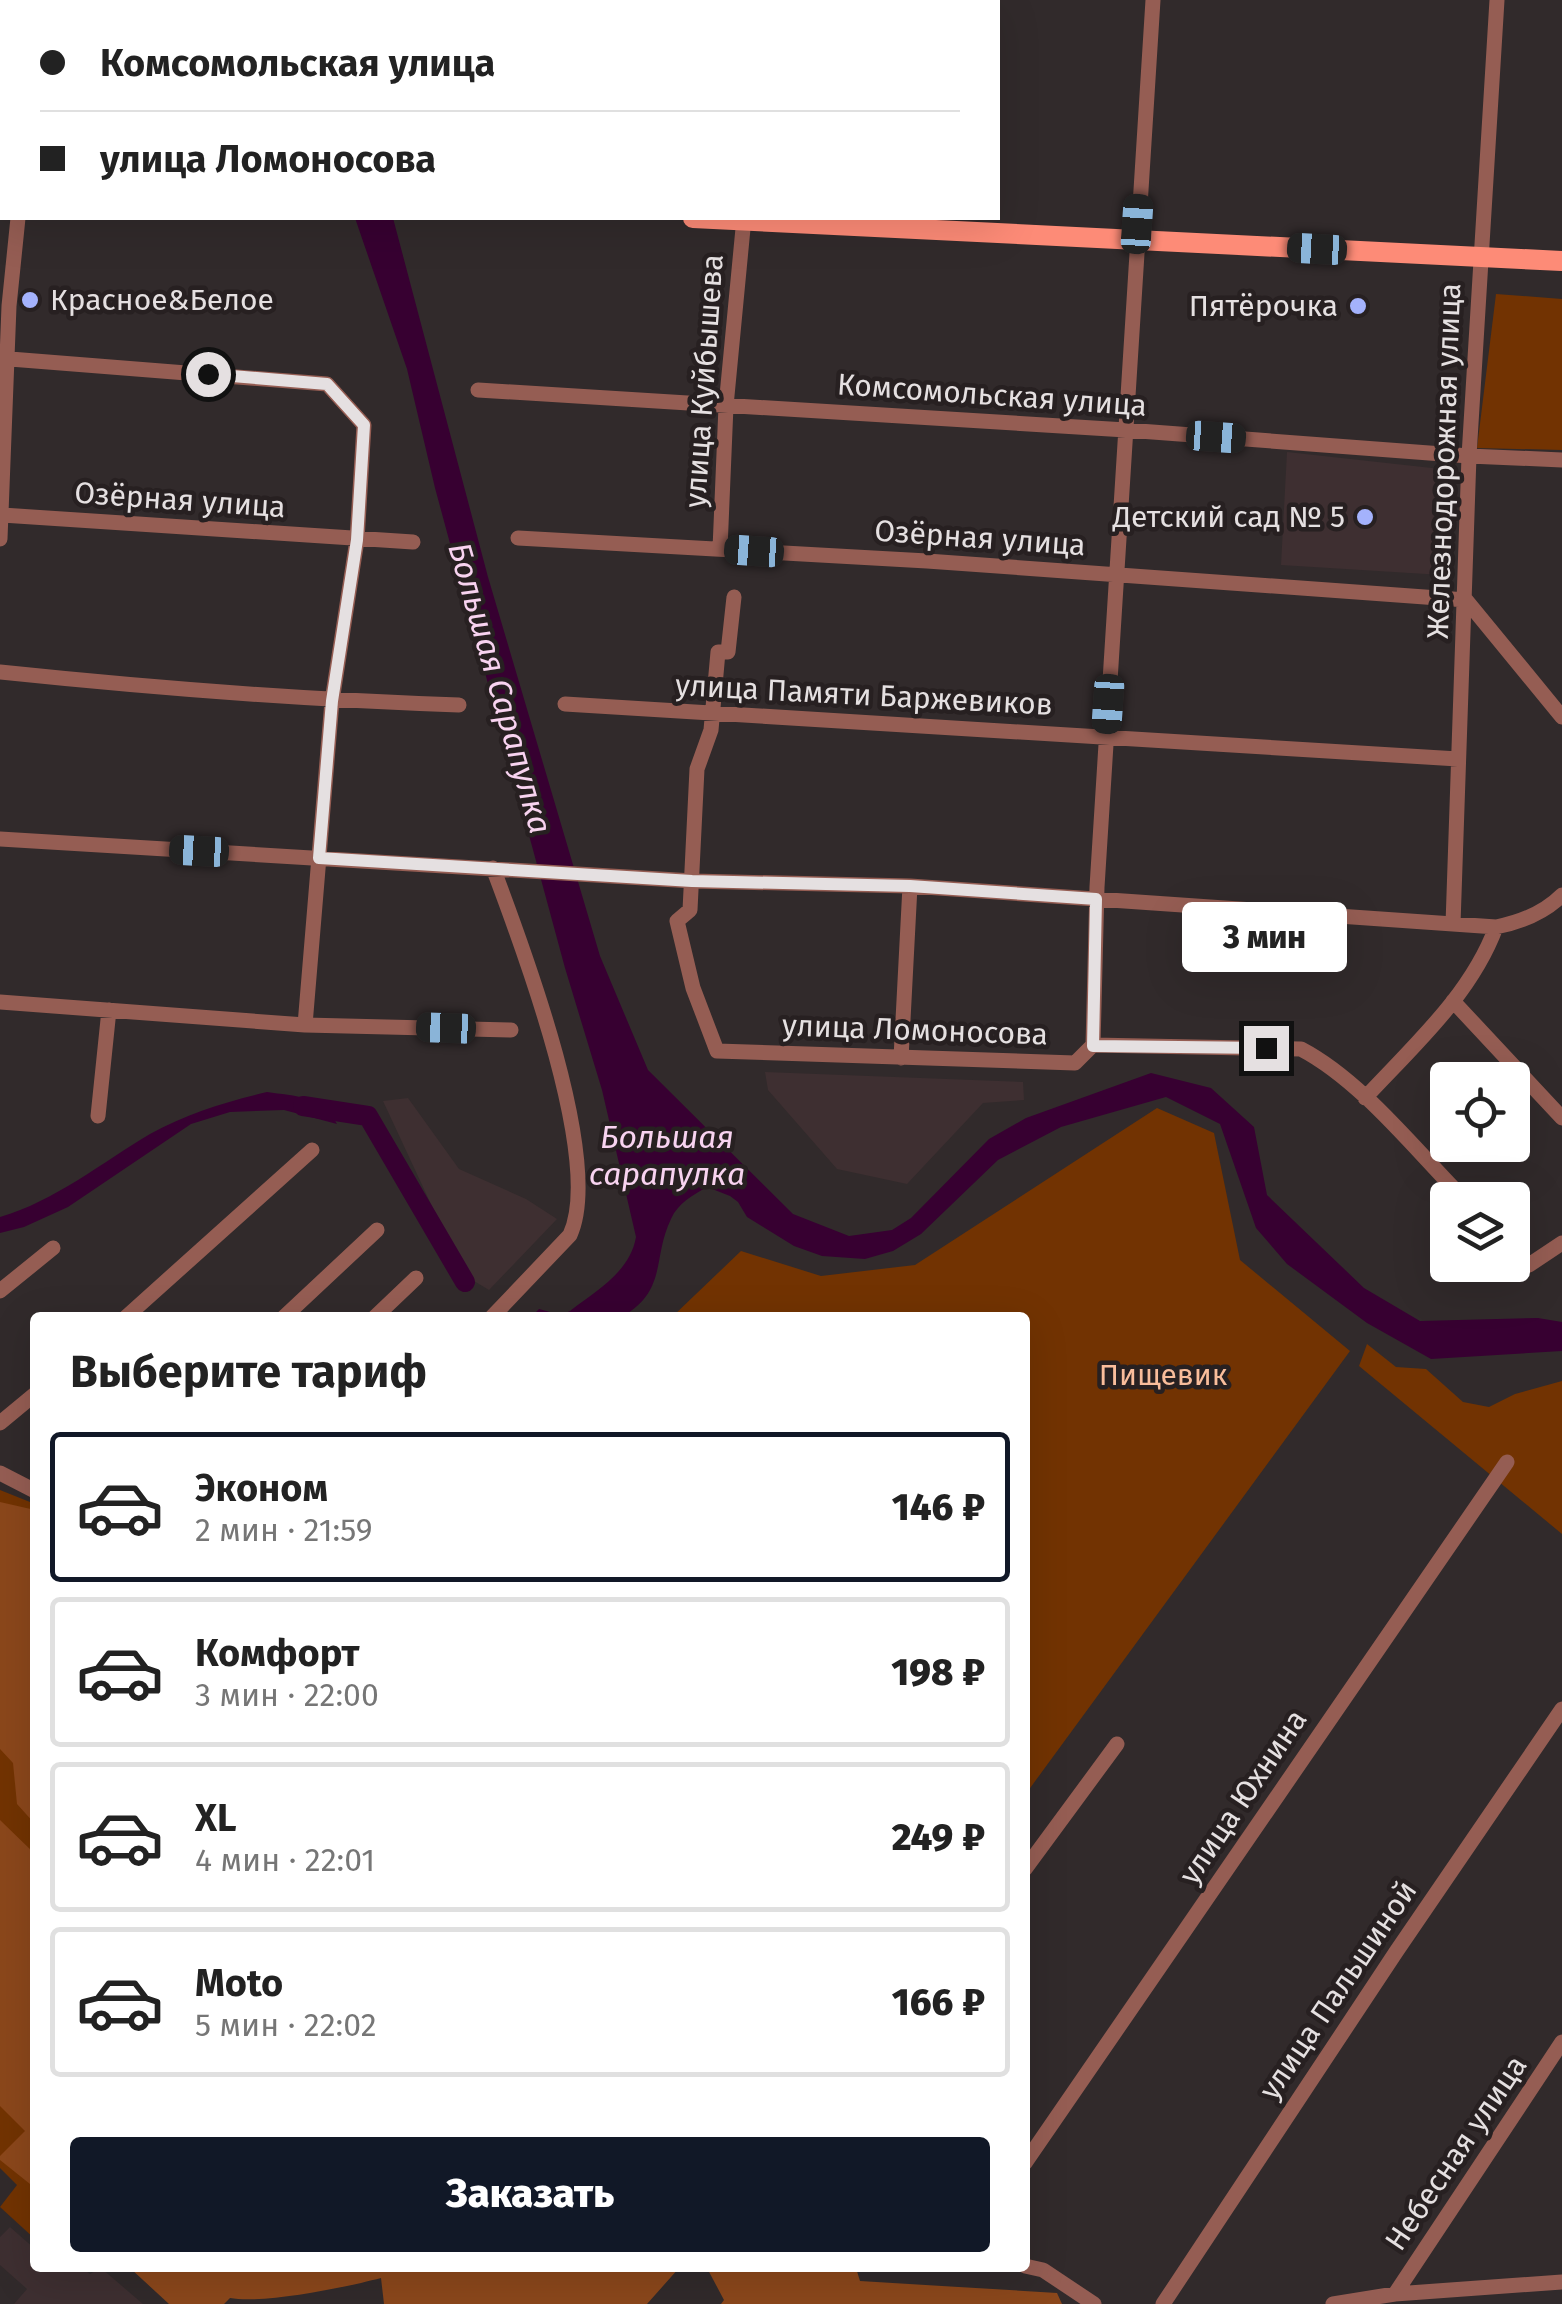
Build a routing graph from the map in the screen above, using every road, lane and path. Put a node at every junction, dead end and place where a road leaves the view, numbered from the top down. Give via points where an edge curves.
1 (1152, 0) edge
2 (1497, 0) edge
3 (18, 220) edge
4 (744, 220) edge
5 (764, 220) edge
6 (1136, 239) junction
7 (1480, 258) junction
8 (1562, 261) edge
9 (10, 359) junction
10 (478, 390) dead end
11 (726, 406) junction
12 (1126, 430) junction
13 (1469, 456) junction
14 (1562, 460) edge
15 (2, 515) edge
16 (0, 538) edge
17 (518, 538) dead end
18 (357, 540) junction
19 (414, 542) dead end
20 (720, 548) junction
21 (1117, 574) junction
22 (734, 598) dead end
23 (1466, 600) junction
24 (0, 672) edge
25 (332, 701) junction
26 (566, 704) dead end
27 (459, 706) dead end
28 (713, 714) junction
29 (1562, 717) edge
30 (1106, 736) junction
31 (1458, 760) junction
32 (0, 839) edge
33 (319, 858) junction
34 (501, 868) junction
35 (692, 881) junction
36 (910, 886) junction
37 (1562, 895) edge
38 (1096, 899) junction
39 (1549, 908) junction
40 (1562, 922) edge
41 (1452, 924) junction
42 (1496, 926) junction
43 (1454, 1001) junction
44 (0, 1002) edge
45 (109, 1010) junction
46 (305, 1025) junction
47 (511, 1030) dead end
48 (1093, 1046) junction
49 (900, 1058) junction
50 (1365, 1098) junction
51 (98, 1116) dead end
52 (1562, 1118) edge
53 (312, 1150) dead end
54 (1447, 1182) edge
55 (376, 1230) dead end
56 (1562, 1243) edge
57 (53, 1248) dead end
58 (1530, 1264) edge
59 (416, 1278) dead end
60 (0, 1291) edge
61 (132, 1312) edge
62 (289, 1312) edge
63 (380, 1312) edge
64 (496, 1312) edge
65 (30, 1398) edge
66 (0, 1423) edge
67 (1507, 1462) dead end
68 (0, 1474) edge
69 (30, 1489) edge
70 (1562, 1709) edge
71 (1117, 1744) dead end
72 (1030, 1862) edge
73 (1562, 2042) edge
74 (1030, 2156) edge
75 (1030, 2267) edge
76 (1562, 2282) edge
77 (1395, 2294) junction
78 (1094, 2304) edge
79 (1163, 2304) edge
80 (1333, 2304) edge

1 - 6 street
2 - 7 street, Железнодорожная улица
3 - 9 street
4 - 11 street, улица Куйбышева
5 - 6 main road
6 - 7 main road
6 - 12 street
7 - 8 main road
7 - 13 street, Железнодорожная улица
9 - 15 street
9 - 18 street via 327,384 364,425
10 - 11 street, Комсомольская улица
11 - 12 street, Комсомольская улица
11 - 20 street, улица Куйбышева
12 - 13 street, Комсомольская улица
12 - 21 street
13 - 14 street, Комсомольская улица
13 - 23 street, Железнодорожная улица
15 - 16 street
15 - 18 street, Озёрная улица
17 - 20 street, Озёрная улица
18 - 19 street, Озёрная улица
18 - 25 street
20 - 21 street, Озёрная улица
21 - 23 street, Озёрная улица
21 - 30 street
22 - 28 street via 728,652 718,652
23 - 29 street
23 - 31 street, Железнодорожная улица
24 - 25 street
25 - 27 street
25 - 33 street
26 - 28 street, улица Памяти Баржевиков
28 - 30 street, улица Памяти Баржевиков
28 - 35 street via 696,769
30 - 31 street, улица Памяти Баржевиков
30 - 38 street
31 - 41 street, Железнодорожная улица
32 - 33 street
33 - 34 street
33 - 46 street
34 - 35 street
34 - 64 street via 571,1123 579,1187 570,1235
35 - 36 street
35 - 49 street, улица Ломоносова via 690,910 678,920 717,1051
36 - 38 street
36 - 49 street
37 - 39 street
38 - 41 street
38 - 48 street
39 - 40 street
39 - 42 street
41 - 42 street
42 - 43 street
43 - 50 street
43 - 52 street
44 - 45 street
45 - 46 street
45 - 51 street
46 - 47 street
48 - 49 street, улица Ломоносова via 1075,1062
48 - 50 street, улица Ломоносова via 1300,1049
50 - 54 street, улица Ломоносова
53 - 61 street
55 - 62 street
56 - 58 street
57 - 60 street
59 - 63 street
65 - 66 street
67 - 74 street, улица Юхнина
68 - 69 street
70 - 79 street, улица Пальшиной
71 - 72 street
73 - 77 street, Небесная улица
75 - 78 street
76 - 77 street
77 - 80 street

